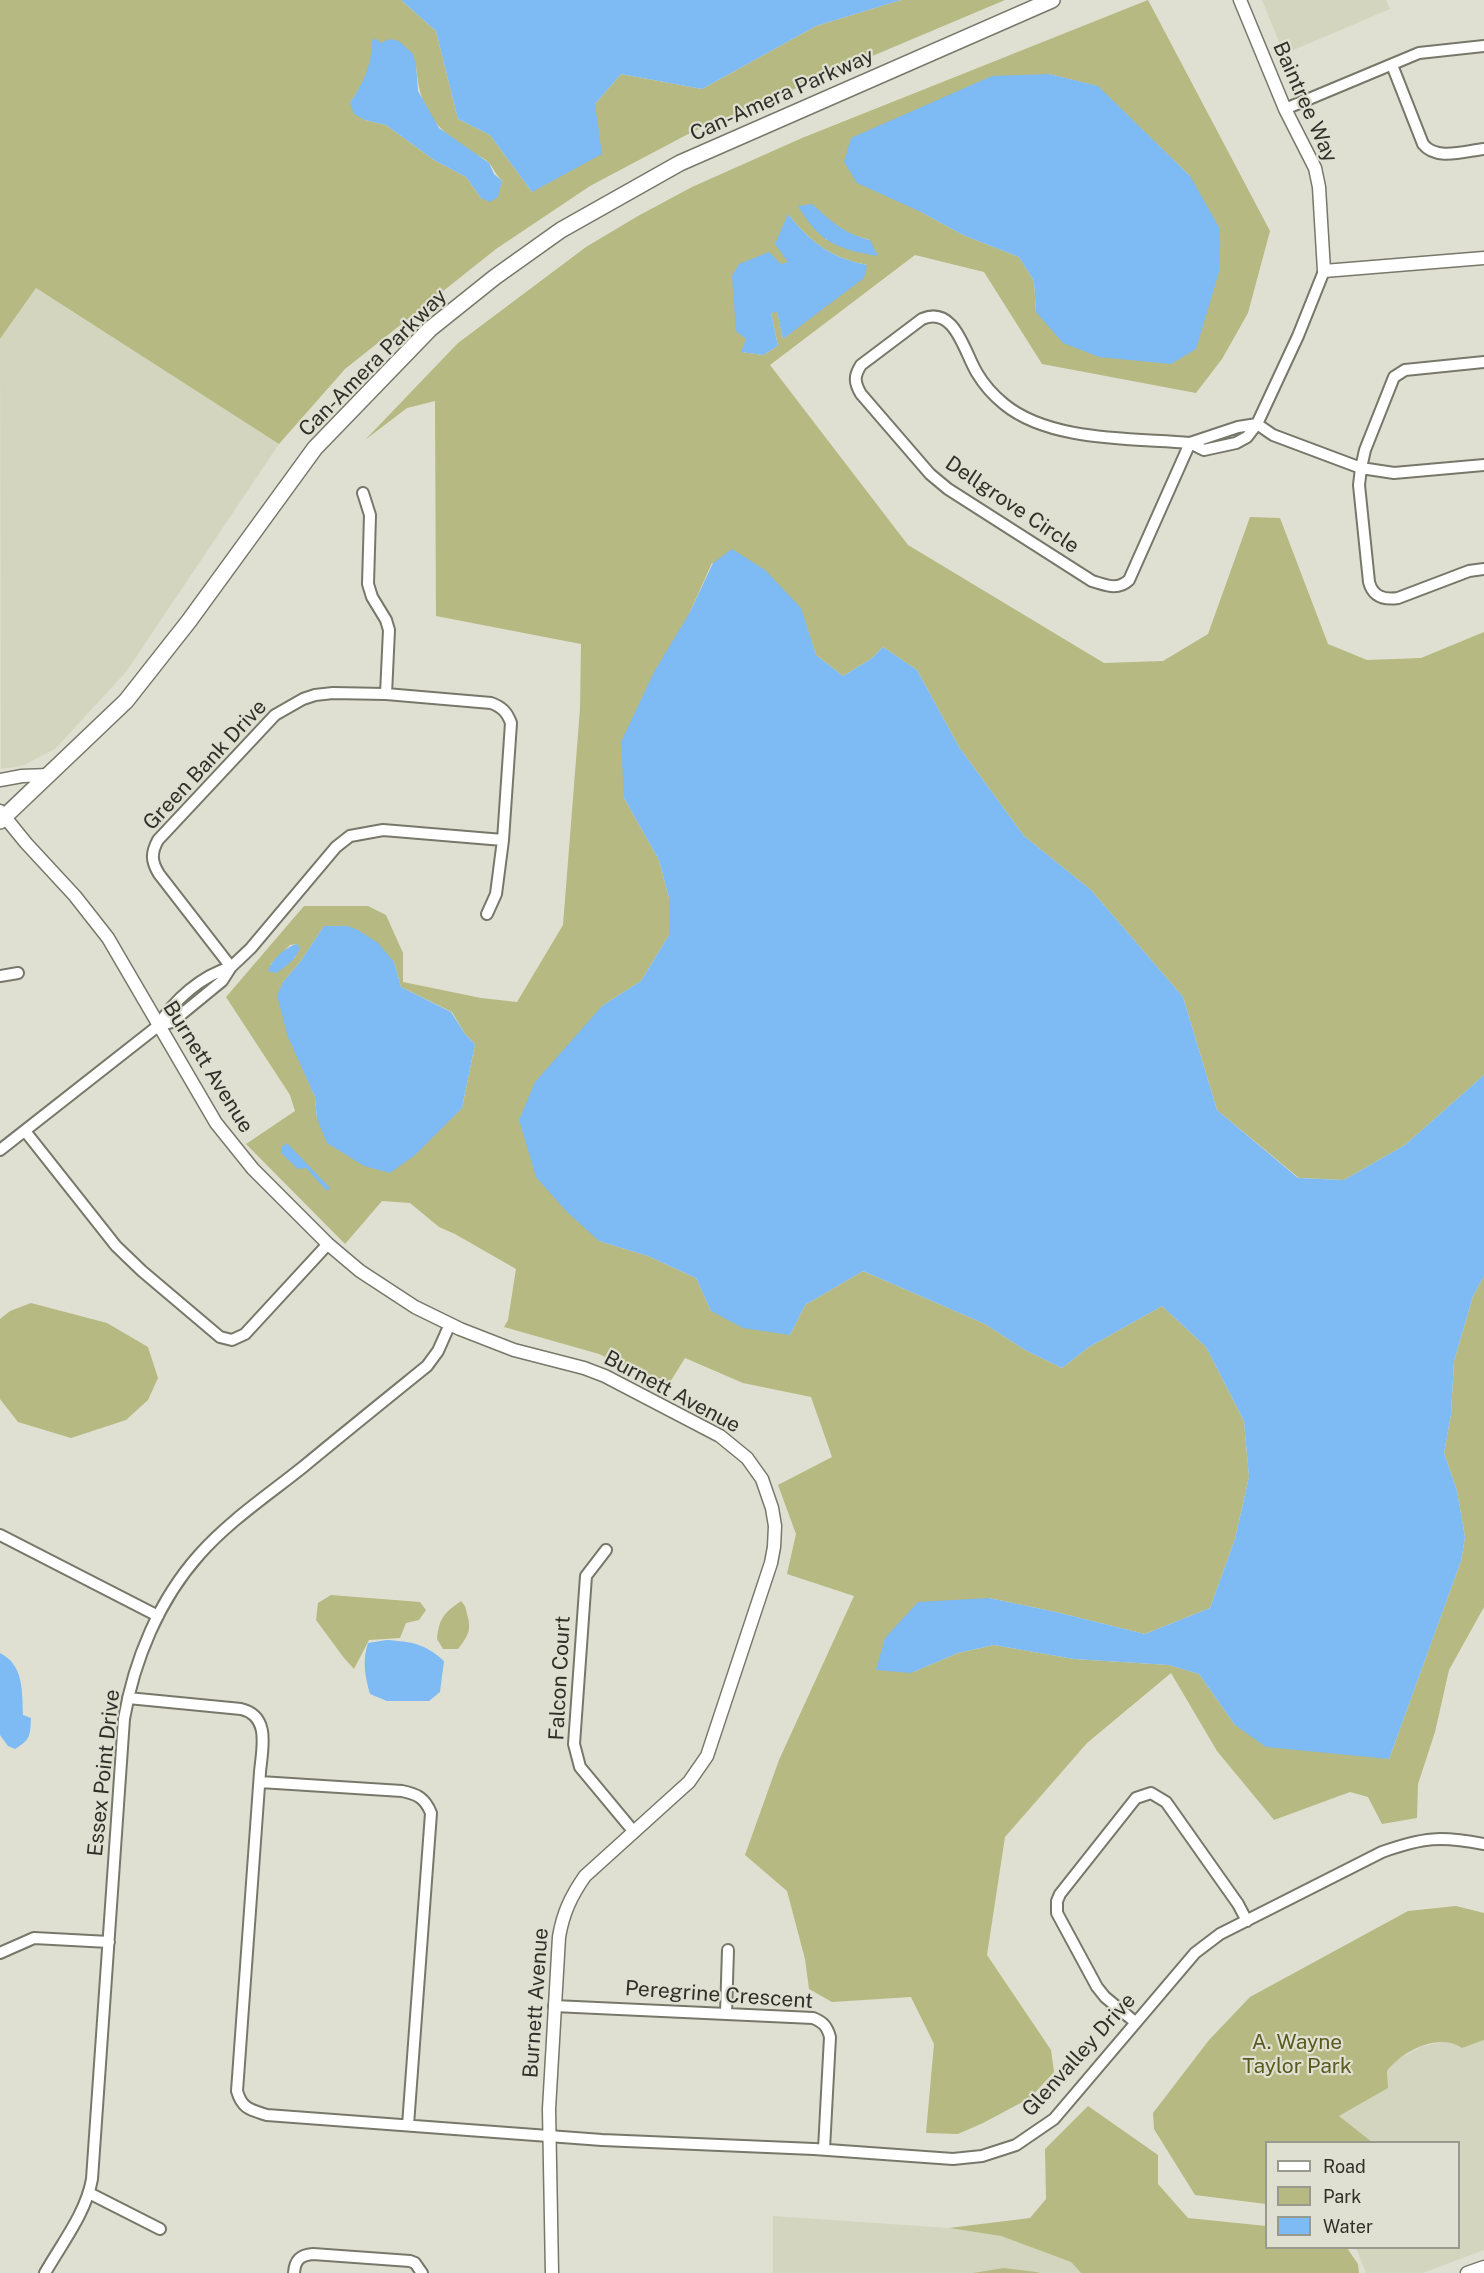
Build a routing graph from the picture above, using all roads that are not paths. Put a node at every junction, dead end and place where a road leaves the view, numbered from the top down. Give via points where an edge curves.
1 (1053, 0) edge
2 (1240, 0) edge
3 (1484, 46) edge
4 (1392, 65) junction
5 (1285, 109) junction
6 (1484, 149) edge
7 (1484, 258) edge
8 (1324, 271) junction
9 (1484, 362) edge
10 (1257, 424) junction
11 (1190, 443) junction
12 (1484, 465) edge
13 (1361, 468) junction
14 (363, 493) dead end
15 (1484, 569) edge
16 (386, 694) junction
17 (49, 775) junction
18 (0, 780) edge
19 (2, 816) edge
20 (503, 840) junction
21 (487, 914) dead end
22 (231, 967) junction
23 (18, 973) dead end
24 (0, 976) edge
25 (158, 1026) junction
26 (25, 1131) junction
27 (0, 1150) edge
28 (328, 1244) junction
29 (450, 1324) junction
30 (0, 1535) edge
31 (606, 1550) dead end
32 (158, 1616) junction
33 (128, 1698) junction
34 (260, 1782) junction
35 (634, 1832) junction
36 (1484, 1844) edge
37 (1247, 1921) junction
38 (109, 1942) junction
39 (728, 1950) dead end
40 (0, 1953) edge
41 (554, 2006) junction
42 (726, 2013) junction
43 (1135, 2022) junction
44 (408, 2125) junction
45 (550, 2135) junction
46 (824, 2149) junction
47 (89, 2193) junction
48 (160, 2229) dead end
49 (1484, 2267) edge
50 (45, 2273) edge
51 (294, 2273) edge
52 (422, 2273) edge
53 (552, 2273) edge
54 (1467, 2273) edge

1 - 17 main road, Can-Amera Parkway via 680,163 561,230 495,277 430,329 315,448 126,701
2 - 5 street, Baintree Way
3 - 4 street via 1419,53
4 - 5 street
4 - 6 street via 1427,150 1442,153
5 - 8 street, Baintree Way via 1315,168
7 - 8 street
8 - 10 street, Baintree Way
9 - 13 street via 1399,372
10 - 11 street, Dellgrove Circle
10 - 13 street via 1273,435
11 - 11 street, Dellgrove Circle via 1084,434 1020,416 987,388 957,334 940,316 922,319 861,365 856,373 855,383 861,394 930,474 1092,581 1112,587 1123,586 1129,580
12 - 13 street via 1394,473
13 - 15 street via 1359,484 1369,582 1378,597 1398,598
14 - 16 street via 370,515 368,584 389,630
16 - 20 street, Green Bank Drive via 502,707 511,723
16 - 22 street, Green Bank Drive via 315,695 288,706 274,715 158,840 153,860 159,874
17 - 18 street
17 - 19 main road, Can-Amera Parkway
19 - 25 street, Burnett Avenue via 108,938
20 - 21 street, Green Bank Drive via 496,894
20 - 22 street via 383,830 350,836
22 - 25 street via 215,972 169,1007
23 - 24 street
25 - 26 street
25 - 28 street, Burnett Avenue via 232,1144
26 - 27 street
26 - 28 street via 116,1246 220,1337 232,1340 245,1334
28 - 29 street, Burnett Avenue via 391,1292
29 - 32 street, Essex Point Drive via 427,1366 207,1546 183,1575
29 - 35 street, Burnett Avenue via 514,1350 595,1371 674,1410 720,1436 747,1458 762,1479 769,1498 775,1526 771,1563 707,1756 689,1782
30 - 32 street
31 - 35 street, Falcon Court via 586,1575 574,1744 580,1767
32 - 33 street, Essex Point Drive
33 - 34 street via 249,1711 263,1730
33 - 38 street, Essex Point Drive
34 - 44 street, Glenvalley Drive via 237,2091 240,2102 267,2115
34 - 44 street via 415,1793 429,1806
35 - 41 street, Burnett Avenue via 585,1876 566,1907 559,1937
36 - 37 street, Glenvalley Drive via 1451,1838 1410,1842 1382,1852
37 - 43 street, Glenvalley Drive via 1201,1948
37 - 43 street via 1167,1802 1151,1793 1136,1798 1060,1894 1056,1907 1097,1987
38 - 40 street via 34,1938
38 - 47 street, Essex Point Drive
39 - 42 street
41 - 42 street, Peregrine Crescent
41 - 45 street, Burnett Avenue
42 - 46 street, Peregrine Crescent via 813,2018 828,2029
43 - 46 street, Glenvalley Drive via 1054,2119 1016,2145 982,2156 953,2159
44 - 45 street, Glenvalley Drive
45 - 46 street, Glenvalley Drive
45 - 53 street, Burnett Avenue
47 - 48 street
47 - 50 street, Essex Point Drive
49 - 54 street
51 - 52 street via 297,2260 313,2254 410,2261

